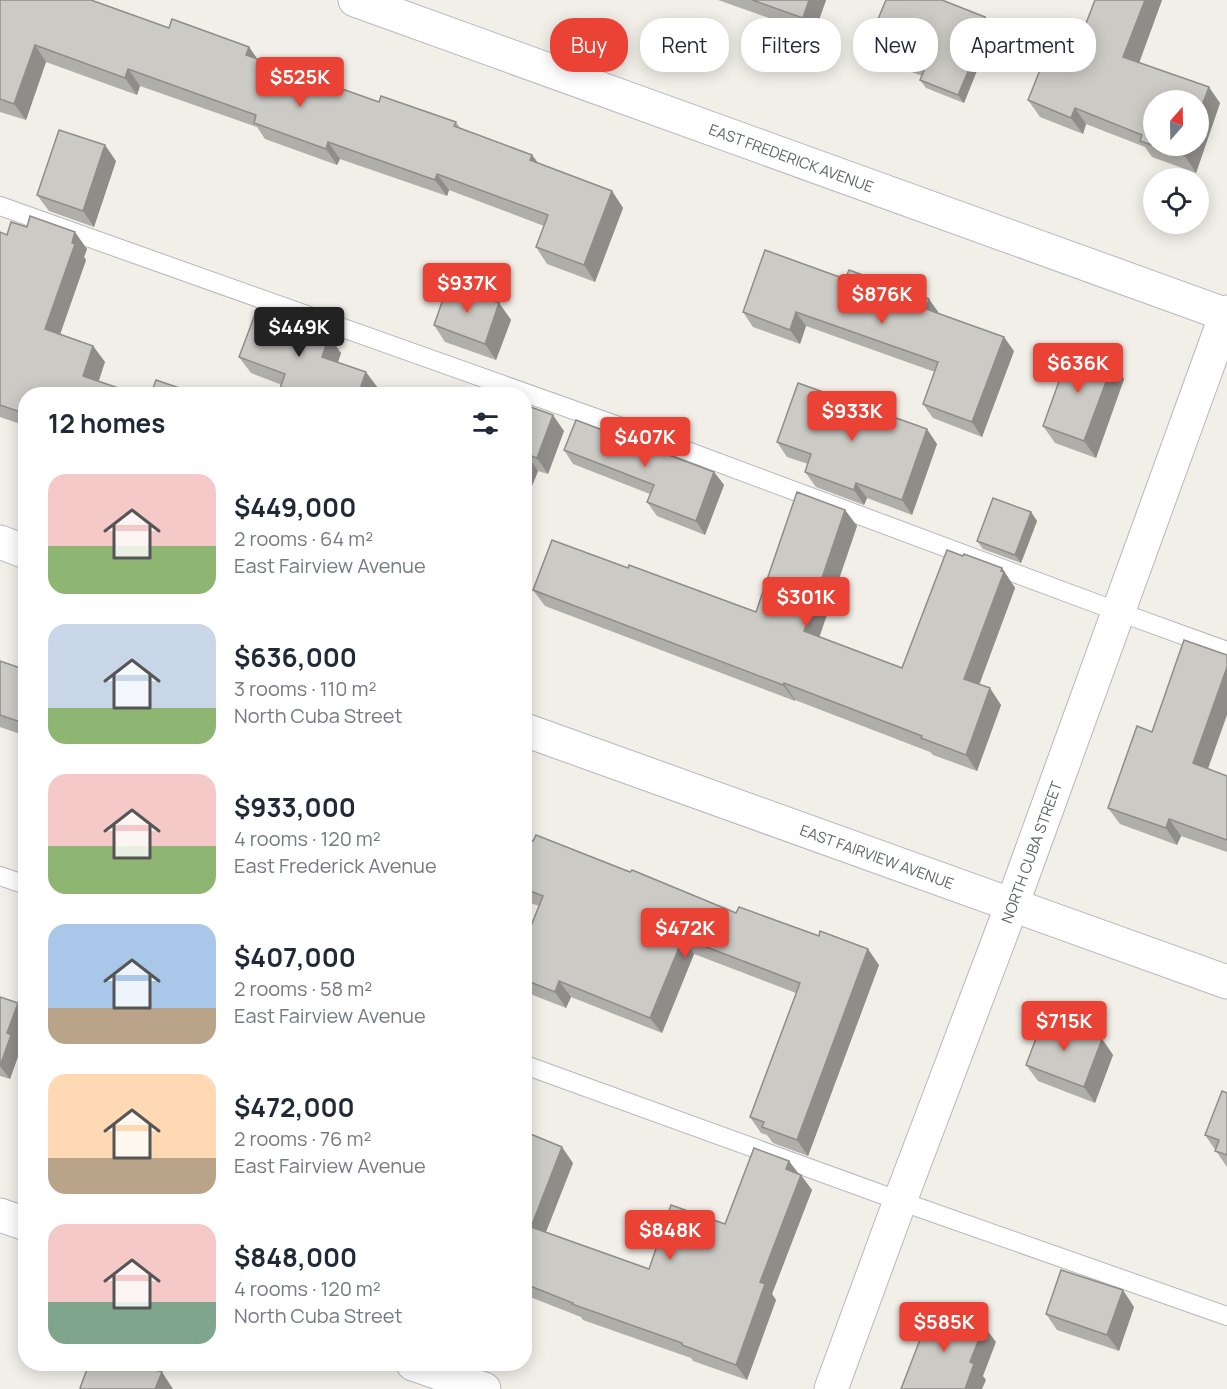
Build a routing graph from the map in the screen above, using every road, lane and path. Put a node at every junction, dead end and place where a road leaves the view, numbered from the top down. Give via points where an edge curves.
1 (356, 0) edge
2 (0, 206) edge
3 (1227, 314) edge
4 (509, 387) edge
5 (532, 395) edge
6 (0, 542) edge
7 (18, 549) edge
8 (1119, 612) junction
9 (1227, 651) edge
10 (532, 733) edge
11 (0, 876) edge
12 (18, 882) edge
13 (1012, 905) junction
14 (1227, 981) edge
15 (532, 1068) edge
16 (900, 1201) junction
17 (0, 1215) edge
18 (18, 1221) edge
19 (1227, 1316) edge
20 (433, 1371) edge
21 (484, 1389) edge
22 (831, 1389) edge

1 - 3 street, EAST FREDERICK AVENUE
2 - 4 lane
3 - 8 street, NORTH CUBA STREET
5 - 8 lane
6 - 7 street
8 - 9 lane
8 - 13 street, NORTH CUBA STREET
10 - 13 street, EAST FAIRVIEW AVENUE
11 - 12 lane
13 - 14 street, EAST FAIRVIEW AVENUE
13 - 16 street, NORTH CUBA STREET
15 - 16 lane
16 - 19 lane
16 - 22 street, NORTH CUBA STREET
17 - 18 street
20 - 21 street

